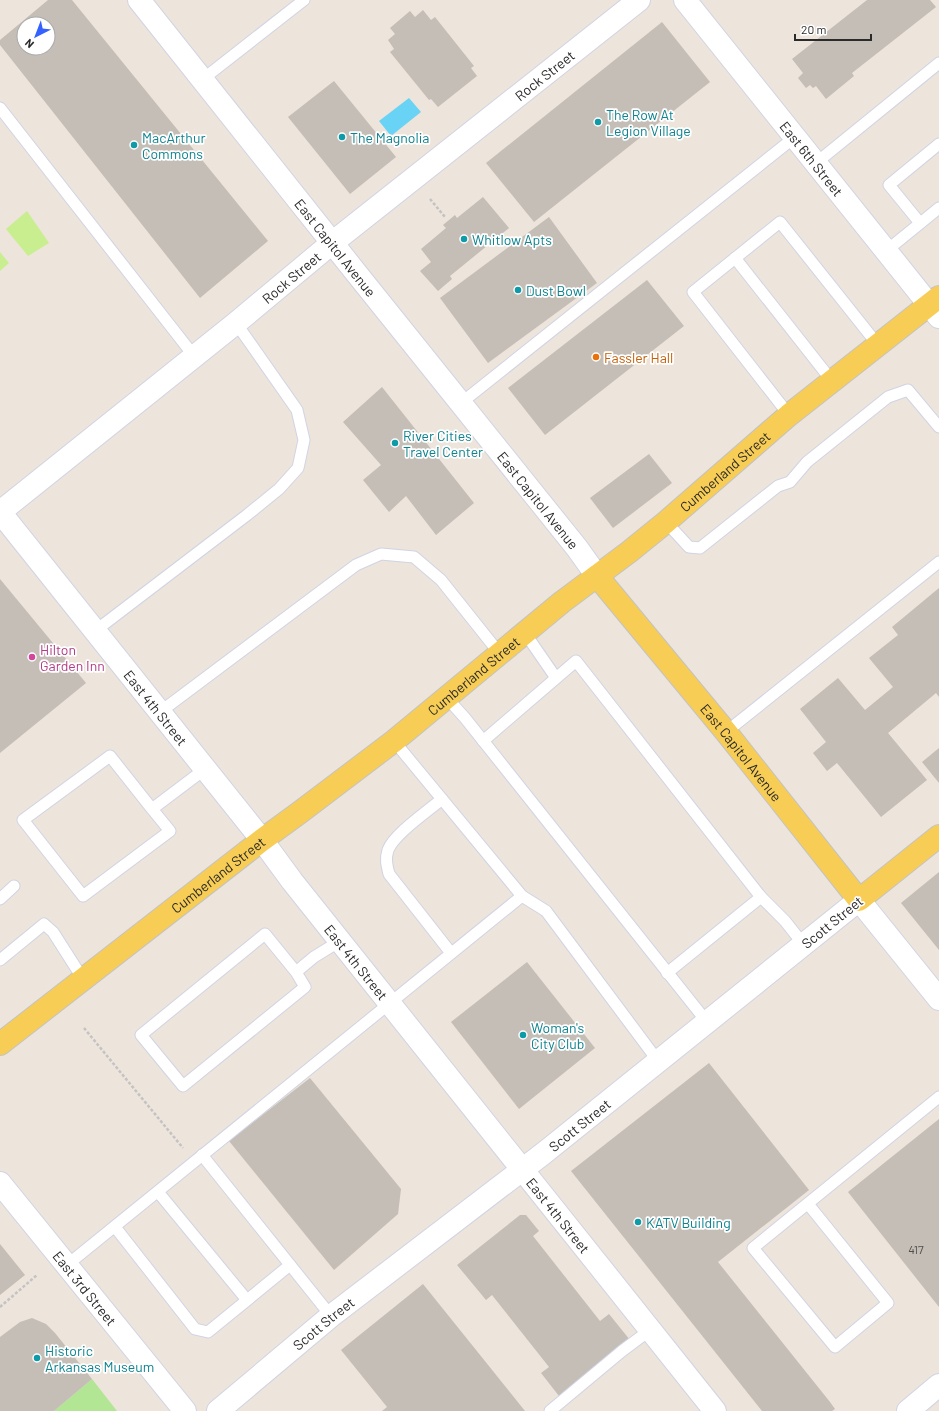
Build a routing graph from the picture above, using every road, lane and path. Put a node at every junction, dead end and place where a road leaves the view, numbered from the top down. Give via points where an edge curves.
1 (139, 0) edge
2 (304, 0) edge
3 (639, 0) edge
4 (685, 0) edge
5 (939, 63) edge
6 (202, 79) junction
7 (0, 108) edge
8 (795, 137) junction
9 (939, 144) edge
10 (816, 163) junction
11 (430, 199) dead end
12 (939, 208) edge
13 (445, 217) dead end
14 (920, 223) junction
15 (332, 243) junction
16 (886, 251) junction
17 (735, 258) junction
18 (936, 306) edge
19 (236, 323) junction
20 (878, 345) junction
21 (194, 356) junction
22 (832, 381) junction
23 (461, 403) junction
24 (789, 415) junction
25 (939, 427) edge
26 (0, 512) edge
27 (666, 522) junction
28 (939, 562) edge
29 (598, 576) junction
30 (95, 631) junction
31 (524, 633) junction
32 (500, 654) junction
33 (556, 678) junction
34 (447, 698) junction
35 (160, 712) junction
36 (726, 732) junction
37 (394, 741) junction
38 (483, 741) junction
39 (205, 769) junction
40 (442, 800) junction
41 (152, 809) junction
42 (939, 836) edge
43 (262, 840) junction
44 (14, 886) dead end
45 (522, 896) junction
46 (762, 896) junction
47 (0, 899) edge
48 (859, 900) junction
49 (340, 940) junction
50 (804, 945) junction
51 (451, 953) junction
52 (0, 960) edge
53 (296, 972) junction
54 (667, 973) junction
55 (83, 979) junction
56 (939, 1000) edge
57 (390, 1003) junction
58 (707, 1022) junction
59 (84, 1028) dead end
60 (0, 1044) edge
61 (658, 1061) junction
62 (939, 1097) edge
63 (198, 1159) junction
64 (522, 1169) junction
65 (0, 1183) edge
66 (158, 1192) junction
67 (808, 1204) junction
68 (115, 1227) junction
69 (290, 1265) junction
70 (67, 1266) junction
71 (37, 1275) dead end
72 (247, 1300) junction
73 (0, 1308) edge
74 (331, 1316) junction
75 (650, 1330) junction
76 (939, 1386) edge
77 (185, 1411) edge
78 (218, 1411) edge
79 (550, 1411) edge
80 (715, 1411) edge
81 (908, 1411) edge

1 - 6 street, East Capitol Avenue
2 - 6 lane
3 - 15 street, Rock Street
4 - 8 street, East 6th Street
5 - 10 lane
6 - 15 street, East Capitol Avenue
7 - 21 lane
8 - 10 street, East 6th Street
8 - 23 lane
9 - 14 lane via 889,184
10 - 16 street, East 6th Street
11 - 13 path
12 - 14 lane
14 - 16 lane
15 - 19 street, Rock Street
15 - 23 street, East Capitol Avenue
16 - 18 street, East 6th Street
17 - 20 lane via 780,222
17 - 22 lane
17 - 24 lane via 693,292
18 - 20 main road, Cumberland Street
19 - 21 street, Rock Street
19 - 30 lane via 297,410 304,440 298,468 279,489 247,515
20 - 22 main road, Cumberland Street
21 - 26 street, Rock Street
22 - 24 main road, Cumberland Street
23 - 29 street, East Capitol Avenue
24 - 27 main road, Cumberland Street
25 - 27 lane via 908,390 888,398 807,462 790,482 778,486 700,548 689,547
26 - 30 street, East 4th Street
27 - 29 main road, Cumberland Street
28 - 36 lane
29 - 31 main road, Cumberland Street
29 - 36 main road, East Capitol Avenue
30 - 35 street, East 4th Street
31 - 32 main road, Cumberland Street
31 - 33 lane
32 - 34 main road, Cumberland Street
32 - 35 lane via 441,580 414,557 381,554 356,565
33 - 38 lane
33 - 46 lane via 576,661
34 - 37 main road, Cumberland Street
34 - 38 lane
35 - 39 street, East 4th Street
36 - 48 main road, East Capitol Avenue
37 - 40 lane
37 - 43 main road, Cumberland Street
38 - 54 lane
39 - 41 lane
39 - 43 street, East 4th Street
40 - 45 lane
40 - 51 lane via 396,837 388,850 386,861 389,874
41 - 41 lane via 170,831 84,896 23,820 110,756
42 - 48 main road, Scott Street
43 - 49 street, East 4th Street
43 - 55 main road, Cumberland Street
44 - 47 lane
45 - 51 lane
45 - 61 lane via 546,911
46 - 50 lane
46 - 54 lane
48 - 50 street, Scott Street
48 - 56 street, East Capitol Avenue
49 - 53 lane
49 - 57 street, East 4th Street
50 - 58 street, Scott Street
51 - 57 lane
52 - 55 lane via 44,924 53,932
53 - 53 lane via 265,934 142,1035 183,1086 305,987
54 - 58 lane
55 - 60 main road, Cumberland Street
57 - 63 lane
57 - 64 street, East 4th Street
58 - 61 street, Scott Street
59 - 63 path
61 - 64 street, Scott Street
62 - 67 lane
63 - 66 lane
63 - 69 lane
64 - 74 street, Scott Street
64 - 75 street, East 4th Street
65 - 70 street, East 3rd Street
66 - 68 lane
66 - 72 lane
67 - 67 lane via 753,1248 835,1347 888,1303
68 - 70 lane
68 - 72 lane via 195,1329 208,1332
69 - 72 lane
69 - 74 lane
70 - 77 street, East 3rd Street
71 - 73 path
74 - 78 street, Scott Street
75 - 79 lane
75 - 80 street, East 4th Street
76 - 81 street

